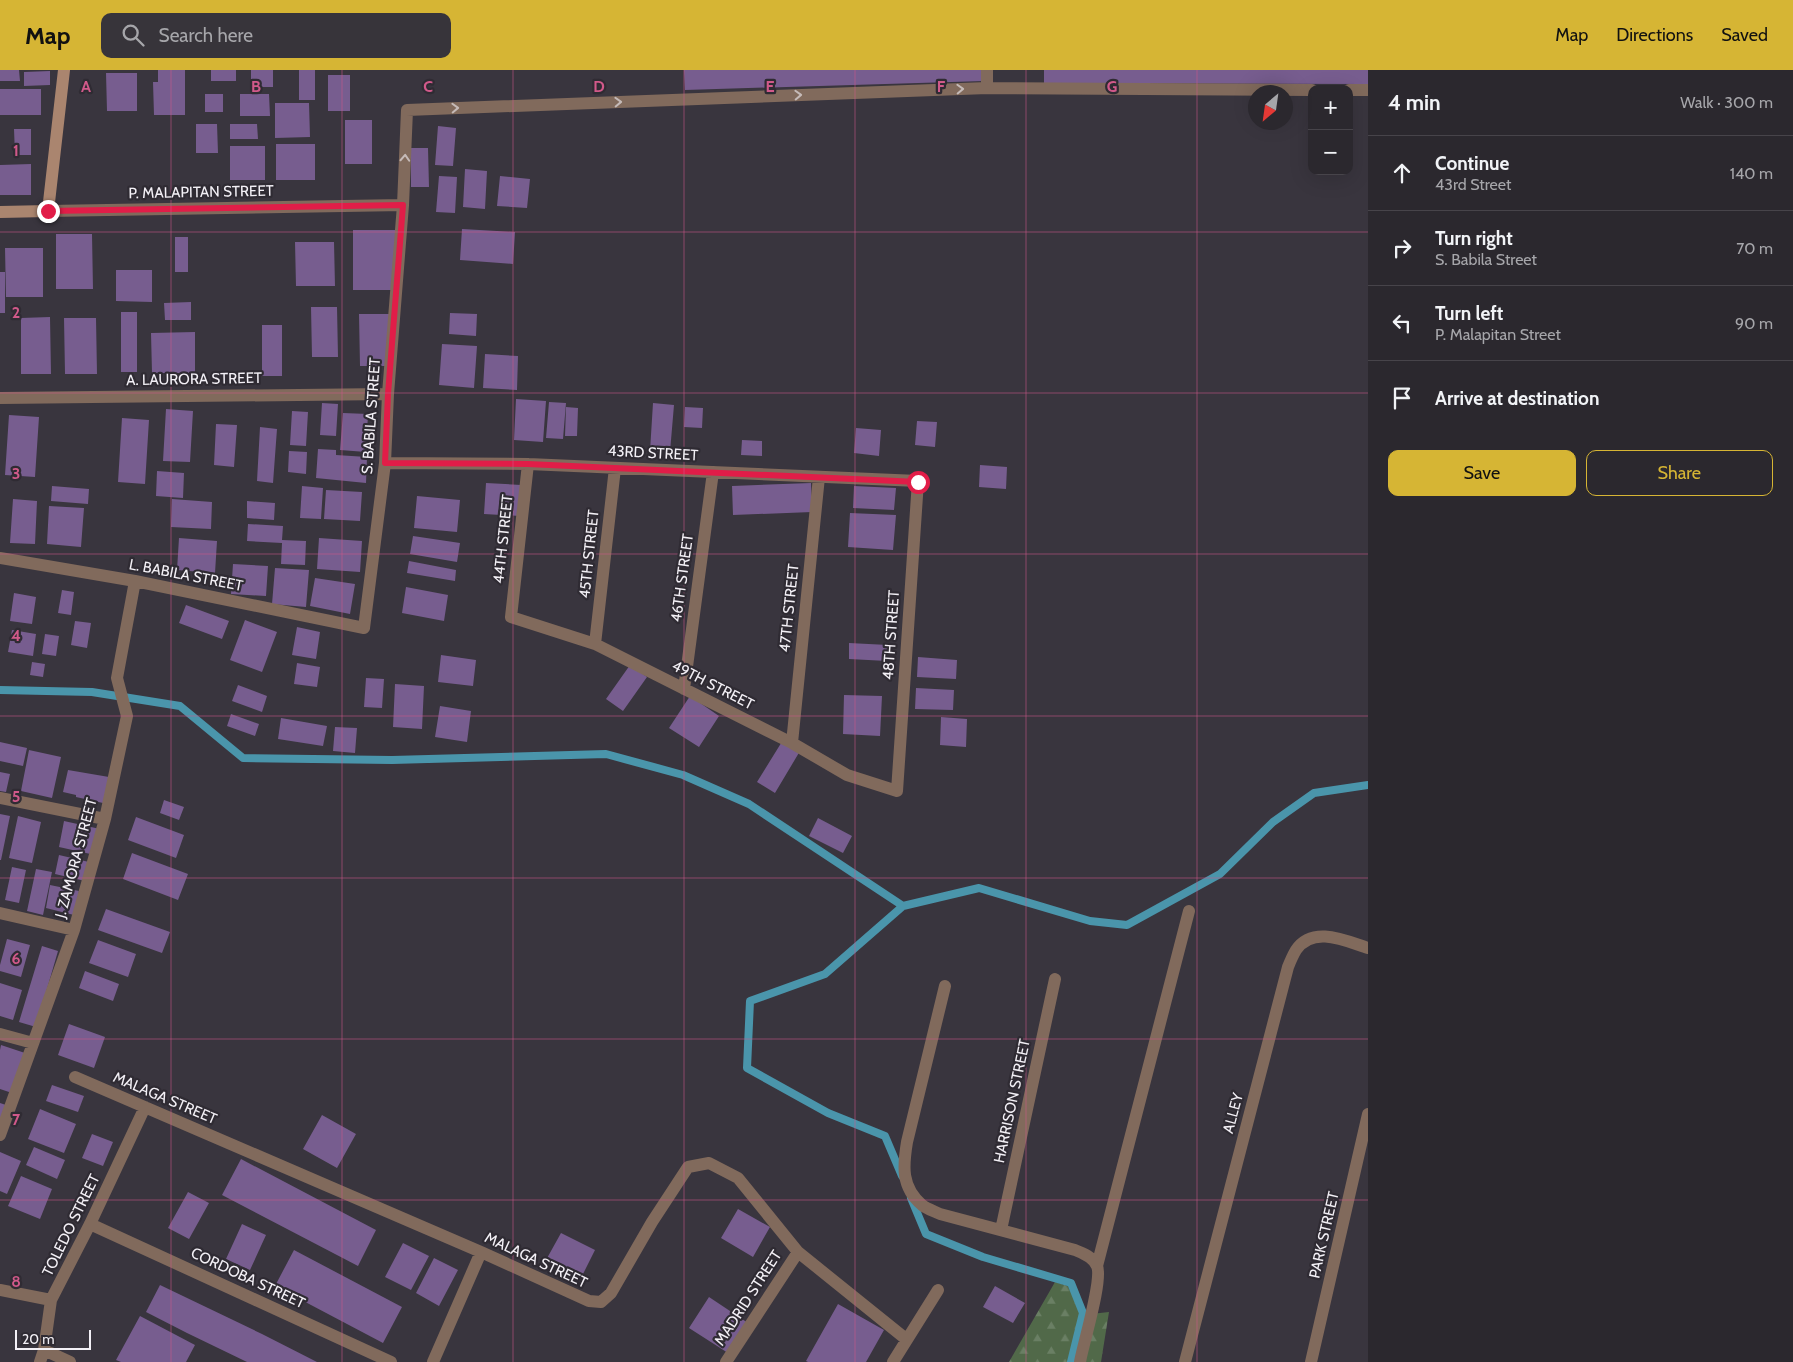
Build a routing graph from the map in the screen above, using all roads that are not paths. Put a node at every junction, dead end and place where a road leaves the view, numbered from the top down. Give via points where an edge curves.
1 (64, 70) edge
2 (987, 70) edge
3 (987, 88) junction
4 (1308, 90) edge
5 (1353, 90) edge
6 (1368, 90) edge
7 (403, 205) junction
8 (48, 211) junction
9 (0, 212) edge
10 (388, 394) junction
11 (0, 398) edge
12 (385, 463) junction
13 (528, 464) junction
14 (615, 468) junction
15 (713, 472) junction
16 (818, 477) junction
17 (918, 482) joint
18 (0, 558) edge
19 (135, 581) junction
20 (511, 617) joint
21 (364, 628) joint
22 (595, 644) junction
23 (684, 689) junction
24 (792, 743) junction
25 (897, 791) joint
26 (0, 798) edge
27 (105, 819) junction
28 (1189, 911) dead end
29 (0, 912) edge
30 (74, 930) junction
31 (1368, 948) edge
32 (1055, 979) dead end
33 (945, 986) dead end
34 (0, 1034) edge
35 (33, 1043) junction
36 (74, 1077) dead end
37 (145, 1106) junction
38 (1368, 1114) edge
39 (0, 1136) edge
40 (90, 1224) junction
41 (1001, 1230) junction
42 (481, 1252) junction
43 (798, 1252) junction
44 (1097, 1266) junction
45 (0, 1290) edge
46 (938, 1290) dead end
47 (51, 1300) junction
48 (906, 1339) junction
49 (42, 1356) edge
50 (70, 1362) edge
51 (392, 1362) edge
52 (433, 1362) edge
53 (726, 1362) edge
54 (893, 1362) edge
55 (1080, 1362) edge
56 (1185, 1362) edge
57 (1312, 1362) edge

1 - 8 street
2 - 3 street
3 - 4 street
7 -> 3 street, S. BABILA STREET via 407,110
5 - 6 street
7 - 8 street, P. MALAPITAN STREET
7 - 10 street, S. BABILA STREET
8 - 9 street, P. MALAPITAN STREET
10 - 11 street, A. LAURORA STREET
10 - 12 street, S. BABILA STREET
12 - 13 street, 43RD STREET
12 - 21 street, S. BABILA STREET
13 - 14 street, 43RD STREET
13 - 20 street, 44TH STREET
14 - 15 street, 43RD STREET
14 - 22 street, 45TH STREET
15 - 16 street, 43RD STREET
15 - 23 street, 46TH STREET
16 - 17 street, 43RD STREET
16 - 24 street, 47TH STREET
17 - 25 street, 48TH STREET
18 - 19 street, L. BABILA STREET
19 - 21 street, L. BABILA STREET
19 - 27 street, J. ZAMORA STREET via 117,678 127,716
20 - 22 street, 49TH STREET
22 - 23 street, 49TH STREET
23 - 24 street, 49TH STREET
24 - 25 street, 49TH STREET via 847,775
26 - 27 street
27 - 30 street, J. ZAMORA STREET
28 - 44 street
29 - 30 street
30 - 35 street, J. ZAMORA STREET
31 - 56 street, ALLEY via 1333,937 1313,937 1297,948 1288,967
32 - 41 street, HARRISON STREET
33 - 41 street via 903,1167 909,1188 922,1204 940,1214
34 - 35 street
35 - 39 street, J. ZAMORA STREET
36 - 37 street, MALAGA STREET
37 - 40 street, TOLEDO STREET
37 - 42 street, MALAGA STREET
38 - 57 street, PARK STREET
40 - 47 street, TOLEDO STREET
40 - 51 street, CORDOBA STREET
41 - 44 street via 1075,1250 1089,1256
42 - 43 street, MALAGA STREET via 588,1301 601,1302 611,1293 688,1167 709,1163 738,1178
42 - 52 street
43 - 48 street, MALAGA STREET
43 - 53 street, MADRID STREET
44 - 55 street via 1098,1280
45 - 47 street
46 - 48 street
47 - 49 street, TOLEDO STREET
48 - 54 street
49 - 50 street

